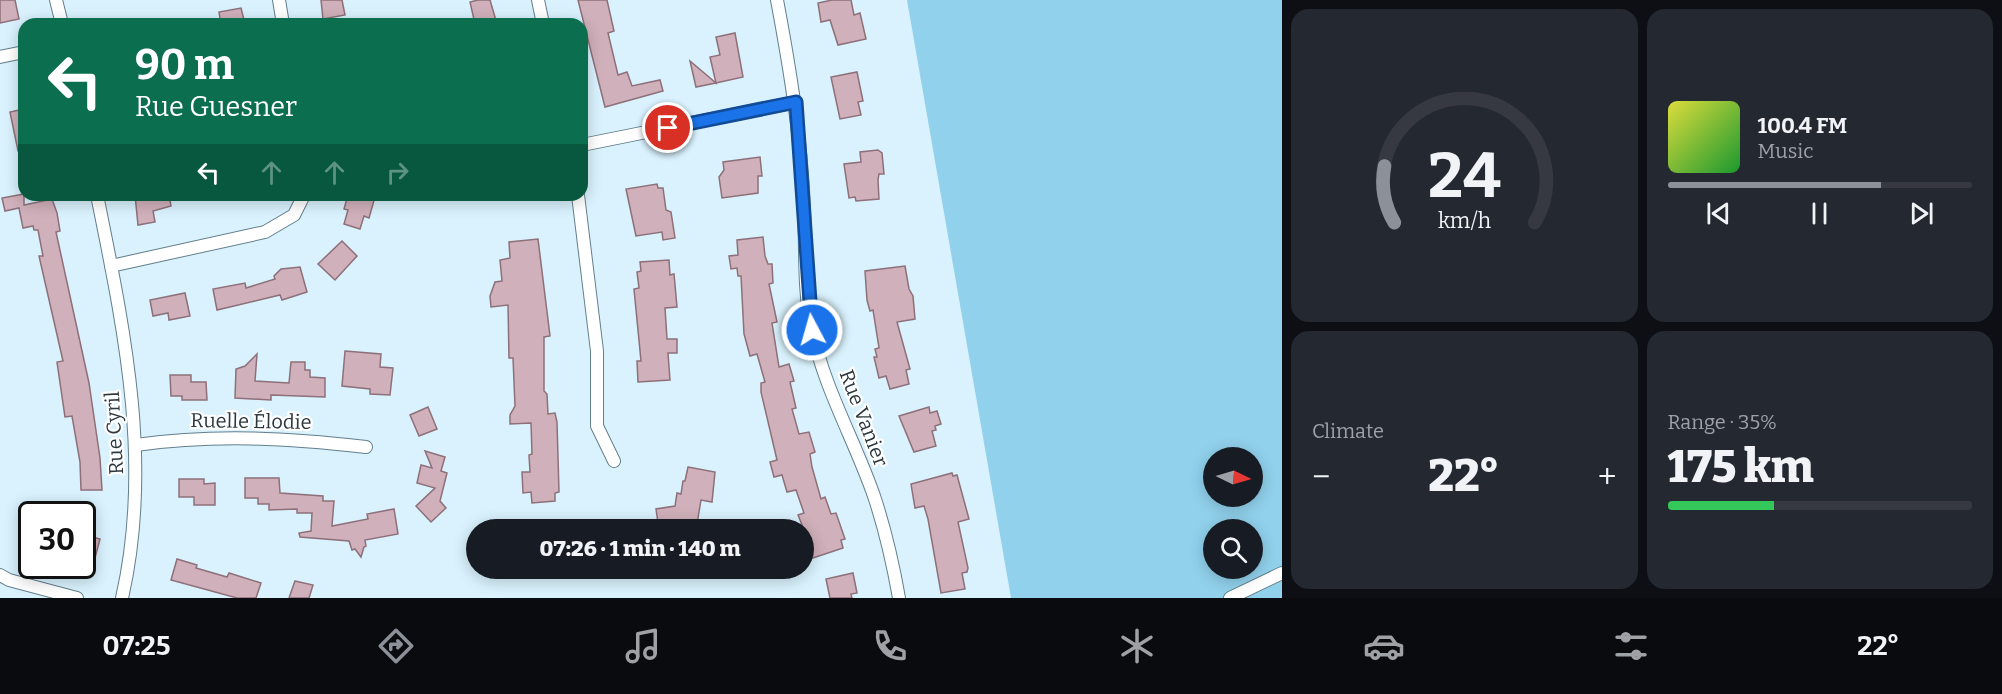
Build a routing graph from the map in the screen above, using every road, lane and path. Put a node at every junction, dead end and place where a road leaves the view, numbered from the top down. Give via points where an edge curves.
1 (56, 0) edge
2 (279, 0) edge
3 (538, 0) edge
4 (777, 0) edge
5 (60, 18) edge
6 (282, 18) edge
7 (542, 18) edge
8 (18, 53) edge
9 (0, 57) edge
10 (796, 102) junction
11 (588, 144) edge
12 (98, 201) edge
13 (301, 201) edge
14 (579, 201) edge
15 (111, 266) junction
16 (135, 445) junction
17 (366, 447) dead end
18 (614, 461) dead end
19 (1282, 573) edge
20 (0, 575) edge
21 (77, 598) edge
22 (122, 598) edge
23 (899, 598) edge
24 (1230, 598) edge

1 - 5 street
2 - 6 street
3 - 7 street
4 - 10 street, Rue Vanier
8 - 9 street
10 - 11 street
10 - 23 street, Rue Vanier via 812,330 842,422 874,495
12 - 15 street, Rue Cyril
13 - 15 street via 294,214 265,232
14 - 18 street via 597,351 597,426
15 - 16 street, Rue Cyril via 123,319
16 - 17 street, Ruelle Élodie via 190,438 249,437
16 - 22 street, Rue Cyril via 136,509 132,556
19 - 24 street
20 - 21 street

